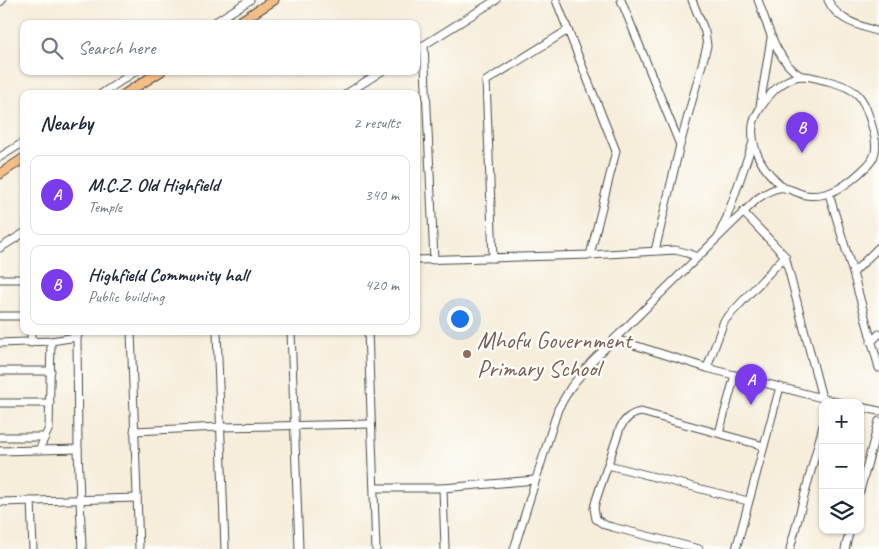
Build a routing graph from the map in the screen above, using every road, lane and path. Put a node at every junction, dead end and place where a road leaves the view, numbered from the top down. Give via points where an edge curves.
1 (250, 0) edge
2 (274, 0) edge
3 (496, 0) edge
4 (556, 0) edge
5 (621, 0) edge
6 (692, 0) edge
7 (758, 0) edge
8 (828, 0) edge
9 (218, 20) edge
10 (242, 20) edge
11 (568, 30) junction
12 (879, 32) edge
13 (771, 34) junction
14 (424, 45) junction
15 (420, 48) edge
16 (130, 75) edge
17 (155, 75) edge
18 (376, 75) edge
19 (801, 76) junction
20 (360, 86) junction
21 (107, 90) edge
22 (131, 90) edge
23 (353, 90) edge
24 (360, 90) edge
25 (760, 109) junction
26 (753, 142) junction
27 (20, 144) edge
28 (680, 145) junction
29 (878, 146) edge
30 (0, 157) edge
31 (20, 161) edge
32 (879, 163) edge
33 (870, 164) junction
34 (0, 174) edge
35 (783, 187) junction
36 (829, 194) junction
37 (743, 212) junction
38 (20, 236) edge
39 (717, 237) junction
40 (879, 247) edge
41 (0, 248) edge
42 (655, 251) junction
43 (590, 255) junction
44 (785, 256) junction
45 (697, 257) junction
46 (493, 258) junction
47 (420, 260) edge
48 (434, 260) junction
49 (853, 273) junction
50 (0, 279) edge
51 (20, 280) edge
52 (0, 316) edge
53 (20, 316) edge
54 (879, 334) edge
55 (31, 335) edge
56 (74, 335) edge
57 (78, 335) edge
58 (131, 335) edge
59 (217, 335) edge
60 (291, 335) edge
61 (368, 335) edge
62 (615, 339) junction
63 (51, 341) junction
64 (871, 342) junction
65 (0, 343) edge
66 (31, 343) junction
67 (707, 368) junction
68 (879, 368) edge
69 (0, 371) edge
70 (51, 371) junction
71 (735, 375) junction
72 (780, 387) junction
73 (823, 399) edge
74 (827, 399) edge
75 (0, 403) edge
76 (50, 403) junction
77 (864, 408) edge
78 (879, 411) edge
79 (879, 421) edge
80 (370, 424) junction
81 (295, 425) junction
82 (220, 427) junction
83 (134, 431) junction
84 (719, 433) junction
85 (0, 437) edge
86 (45, 437) junction
87 (819, 441) edge
88 (764, 446) junction
89 (78, 449) junction
90 (39, 450) junction
91 (0, 451) edge
92 (608, 465) junction
93 (535, 480) junction
94 (375, 488) junction
95 (443, 488) junction
96 (861, 489) edge
97 (137, 498) junction
98 (81, 500) junction
99 (748, 500) junction
100 (0, 502) edge
101 (31, 502) junction
102 (849, 534) edge
103 (687, 547) edge
104 (33, 549) edge
105 (82, 549) edge
106 (139, 549) edge
107 (225, 549) edge
108 (299, 549) edge
109 (376, 549) edge
110 (445, 549) edge
111 (514, 549) edge
112 (700, 549) edge
113 (736, 549) edge
114 (790, 549) edge
115 (845, 549) edge

1 - 9 street
2 - 10 main road
3 - 14 street
4 - 11 street
5 - 28 street
6 - 28 street via 707,46
7 - 13 street
8 - 12 street via 837,14 847,21
11 - 43 street via 616,151
11 - 46 street via 486,81
13 - 19 street via 783,60
13 - 25 street
14 - 15 street
14 - 48 street
16 - 21 street
17 - 22 main road
18 - 20 street
19 - 25 street via 783,83
19 - 29 street via 846,86 856,92 864,105
20 - 23 street
20 - 24 street
25 - 26 street via 753,124
26 - 35 street via 769,175
26 - 39 street via 727,218
27 - 30 street
28 - 42 street
29 - 33 street
31 - 34 main road
32 - 33 street
33 - 36 street
35 - 36 street via 805,195
35 - 37 street via 768,192
36 - 49 street
37 - 39 street
37 - 44 street
38 - 41 street
39 - 45 street
40 - 49 street
42 - 43 street
42 - 45 street via 675,250
43 - 46 street
44 - 67 street via 724,321
44 - 74 street
45 - 62 street
46 - 48 street
47 - 48 street
49 - 64 street
50 - 51 street
52 - 53 street
54 - 64 street
55 - 66 street
56 - 63 street
57 - 89 street
58 - 83 street
59 - 82 street
60 - 81 street
61 - 80 street
62 - 67 street
62 - 93 street via 591,362 564,397
63 - 66 street
63 - 70 street
64 - 68 street
65 - 66 street
67 - 71 street
69 - 70 street
70 - 76 street
71 - 72 street
71 - 84 street
72 - 73 street
72 - 88 street
75 - 76 street
76 - 86 street via 49,428
77 - 78 street
79 - 96 street
80 - 81 street
80 - 94 street
81 - 82 street
81 - 108 street
82 - 83 street
82 - 107 street
83 - 97 street
84 - 88 street
84 - 92 street via 641,412 632,414 620,428
85 - 86 street
86 - 90 street
87 - 114 street
88 - 99 street
89 - 90 street
89 - 98 street
90 - 91 street
92 - 99 street
92 - 103 street via 594,508 596,519 605,525
93 - 95 street
93 - 111 street
94 - 95 street
94 - 109 street
95 - 110 street
97 - 98 street
97 - 106 street
98 - 101 street
98 - 105 street
99 - 113 street
100 - 101 street
101 - 104 street
102 - 115 street
103 - 112 street

